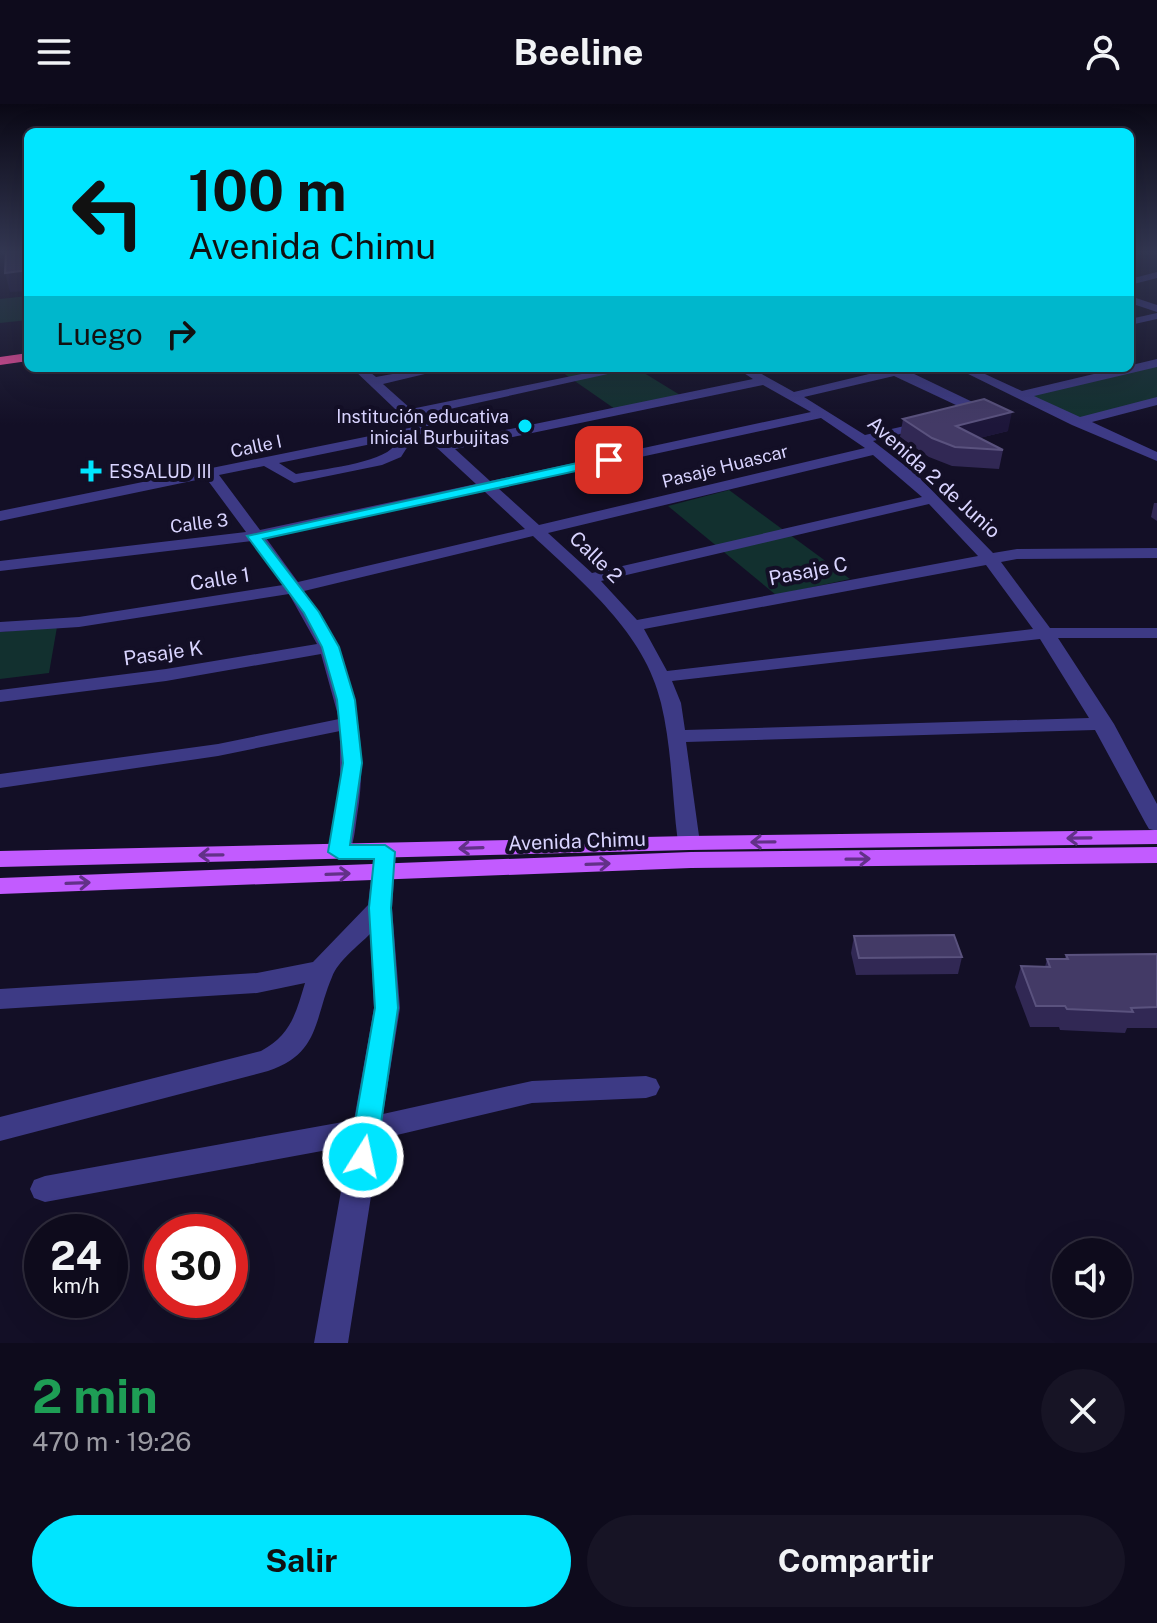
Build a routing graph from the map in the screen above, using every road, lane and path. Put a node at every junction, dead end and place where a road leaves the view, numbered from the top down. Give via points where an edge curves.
1 (1157, 316) edge
2 (1134, 321) edge
3 (24, 358) edge
4 (0, 361) edge
5 (1157, 363) edge
6 (1134, 369) edge
7 (362, 372) edge
8 (423, 372) edge
9 (610, 372) edge
10 (749, 372) edge
11 (864, 372) edge
12 (971, 372) edge
13 (1122, 372) edge
14 (875, 377) junction
15 (764, 381) junction
16 (372, 382) junction
17 (792, 396) junction
18 (1024, 397) junction
19 (1157, 401) edge
20 (990, 407) junction
21 (407, 414) junction
22 (822, 414) junction
23 (1077, 422) junction
24 (424, 429) junction
25 (395, 435) junction
26 (869, 445) junction
27 (444, 447) junction
28 (1157, 457) edge
29 (267, 462) junction
30 (210, 473) junction
31 (487, 486) junction
32 (931, 499) junction
33 (0, 516) edge
34 (537, 531) junction
35 (254, 536) junction
36 (1157, 553) edge
37 (992, 559) junction
38 (0, 566) edge
39 (589, 579) junction
40 (296, 588) junction
41 (633, 626) junction
42 (0, 627) edge
43 (1048, 633) junction
44 (1157, 633) edge
45 (330, 647) junction
46 (661, 677) junction
47 (0, 696) edge
48 (351, 723) junction
49 (1104, 724) junction
50 (677, 736) junction
51 (0, 781) edge
52 (1157, 824) edge
53 (1157, 837) edge
54 (689, 843) junction
55 (339, 852) junction
56 (1157, 855) edge
57 (0, 859) edge
58 (384, 862) junction
59 (0, 886) edge
60 (380, 908) junction
61 (321, 970) junction
62 (0, 999) edge
63 (646, 1087) dead end
64 (0, 1129) edge
65 (368, 1130) junction
66 (45, 1189) dead end
67 (331, 1343) edge

1 - 2 street
3 - 4 highway
5 - 6 street, Pasaje Huascar
7 - 16 street, Calle 2
8 - 16 street
9 - 21 street
10 - 15 street, Avenida 2 de Junio
11 - 14 street
12 - 18 street
13 - 18 street, Pasaje Huascar
14 - 17 street
14 - 20 street via 904,374
15 - 17 street, Avenida 2 de Junio
15 - 27 street
16 - 21 street, Calle 2
17 - 22 street, Avenida 2 de Junio
18 - 20 street, Pasaje Huascar
18 - 23 street
19 - 23 street
20 - 26 street, Pasaje Huascar
21 - 24 street, Calle 2
22 - 26 street, Avenida 2 de Junio
22 - 31 street, Calle 3
23 - 28 street
24 - 25 street, Calle I
24 - 27 street, Calle 2
25 - 29 street, Calle I
25 - 29 street via 401,446 396,454 333,472 294,479
26 - 32 street, Avenida 2 de Junio
26 - 34 street, Pasaje Huascar
27 - 31 street, Calle 2
29 - 30 street, Calle I
30 - 33 street, Calle I
30 - 35 street
31 - 34 street, Calle 2
31 - 35 street, Calle 3
32 - 37 street, Avenida 2 de Junio
32 - 39 street
34 - 39 street, Calle 2
34 - 40 street, Calle 1
35 - 38 street, Calle 3
35 - 40 street
36 - 37 street, Pasaje C via 1017,554
37 - 41 street, Pasaje C
37 - 43 street, Avenida 2 de Junio
39 - 41 street, Calle 2
40 - 42 street, Calle 1 via 107,618
40 - 45 street
41 - 46 street, Calle 2
43 - 44 street
43 - 46 street
43 - 49 street, Avenida 2 de Junio
45 - 47 street, Pasaje K
45 - 48 street
46 - 50 street, Calle 2
48 - 51 street via 218,750
48 - 55 street via 352,763
49 - 50 street
49 - 52 street, Avenida 2 de Junio
50 - 54 street, Calle 2
53 -> 54 main road, Avenida Chimu
54 -> 58 main road, Avenida Chimu
55 -> 57 main road, Avenida Chimu
55 - 58 main road, Avenida Chimu
58 -> 56 main road, Avenida Chimu
59 -> 58 main road, Avenida Chimu
58 - 60 street
60 - 61 street
60 - 65 street via 387,1008
61 - 62 street via 257,983
61 - 64 street via 300,1039 289,1051
63 - 65 street via 532,1092
65 - 66 street
65 - 67 street

